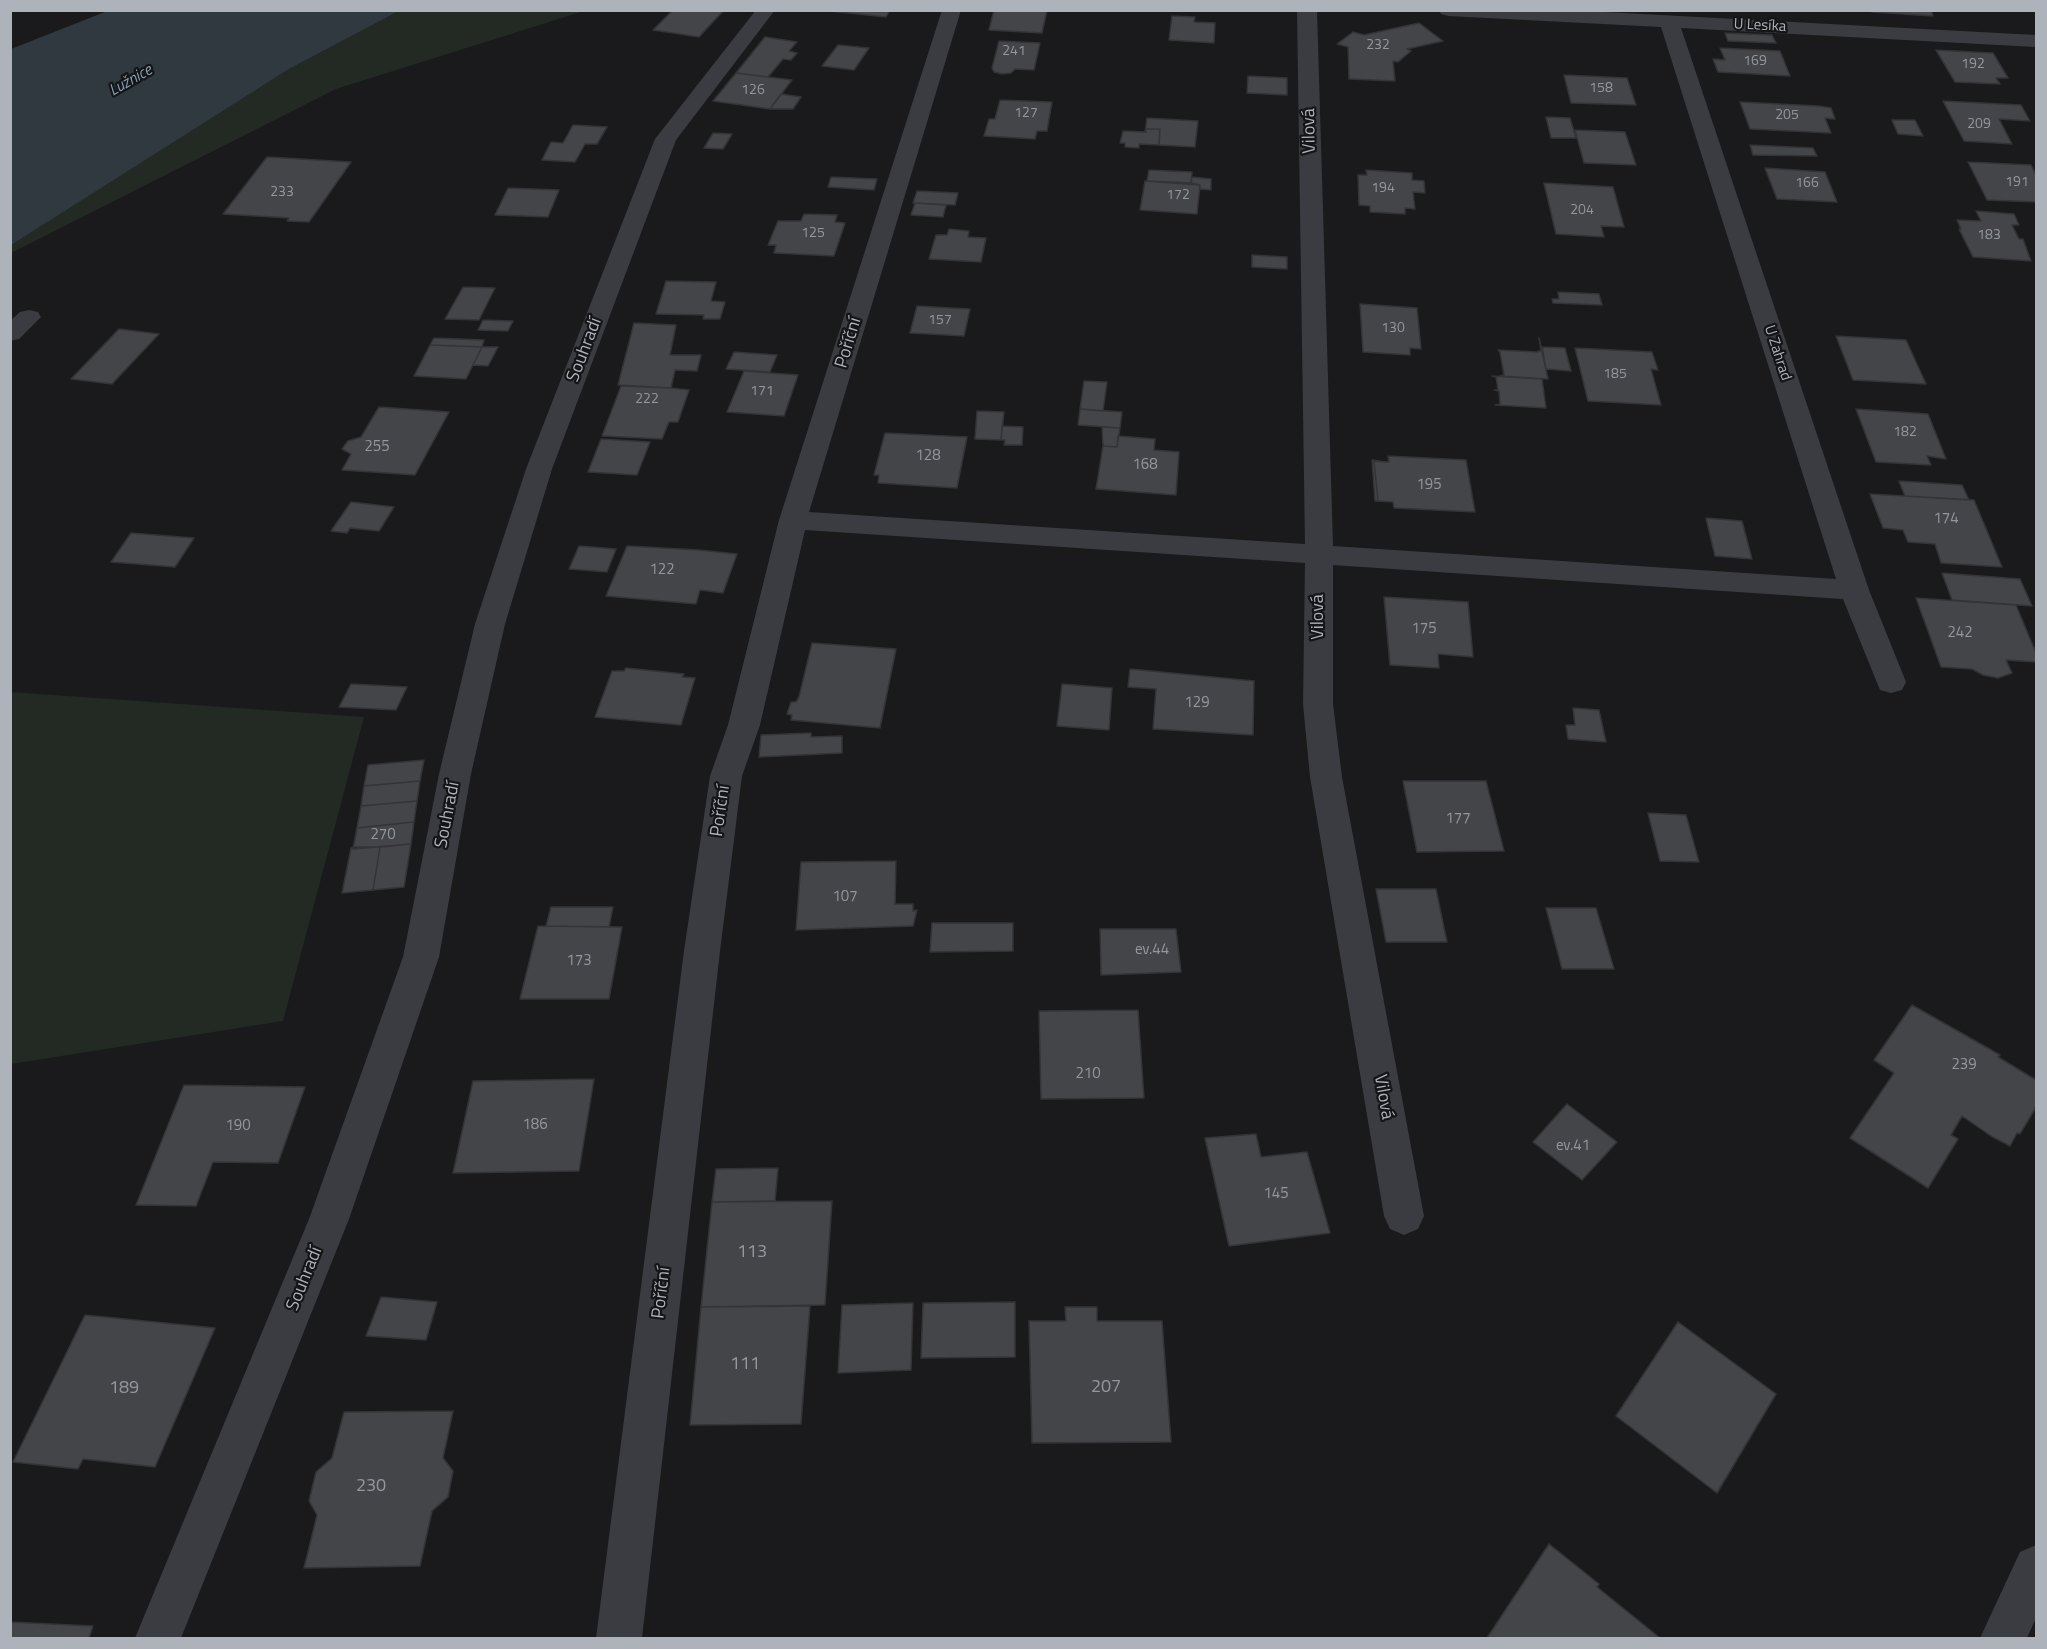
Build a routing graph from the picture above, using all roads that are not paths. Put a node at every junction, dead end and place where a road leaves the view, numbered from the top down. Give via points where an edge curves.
1 (765, 10) edge
2 (952, 10) edge
3 (1307, 10) edge
4 (1448, 10) edge
5 (1669, 21) junction
6 (2037, 41) edge
7 (29, 317) dead end
8 (10, 334) edge
9 (793, 520) junction
10 (1319, 554) junction
11 (1854, 590) junction
12 (1892, 682) dead end
13 (1404, 1216) dead end
14 (2037, 1568) edge
15 (158, 1638) edge
16 (619, 1638) edge
17 (2003, 1638) edge

1 - 15 street, Souhradí via 666,140 539,469 490,624 421,957 329,1219
2 - 9 street, Poříční
3 - 10 street, Vilová
4 - 5 street, U Lesíka
5 - 6 street, U Lesíka
5 - 11 street, U Zahrad
7 - 8 street
9 - 10 street
9 - 16 street, Poříční via 744,725 726,776
10 - 11 street
10 - 13 street, Vilová via 1318,704 1326,777
11 - 12 street, U Zahrad
14 - 17 street

